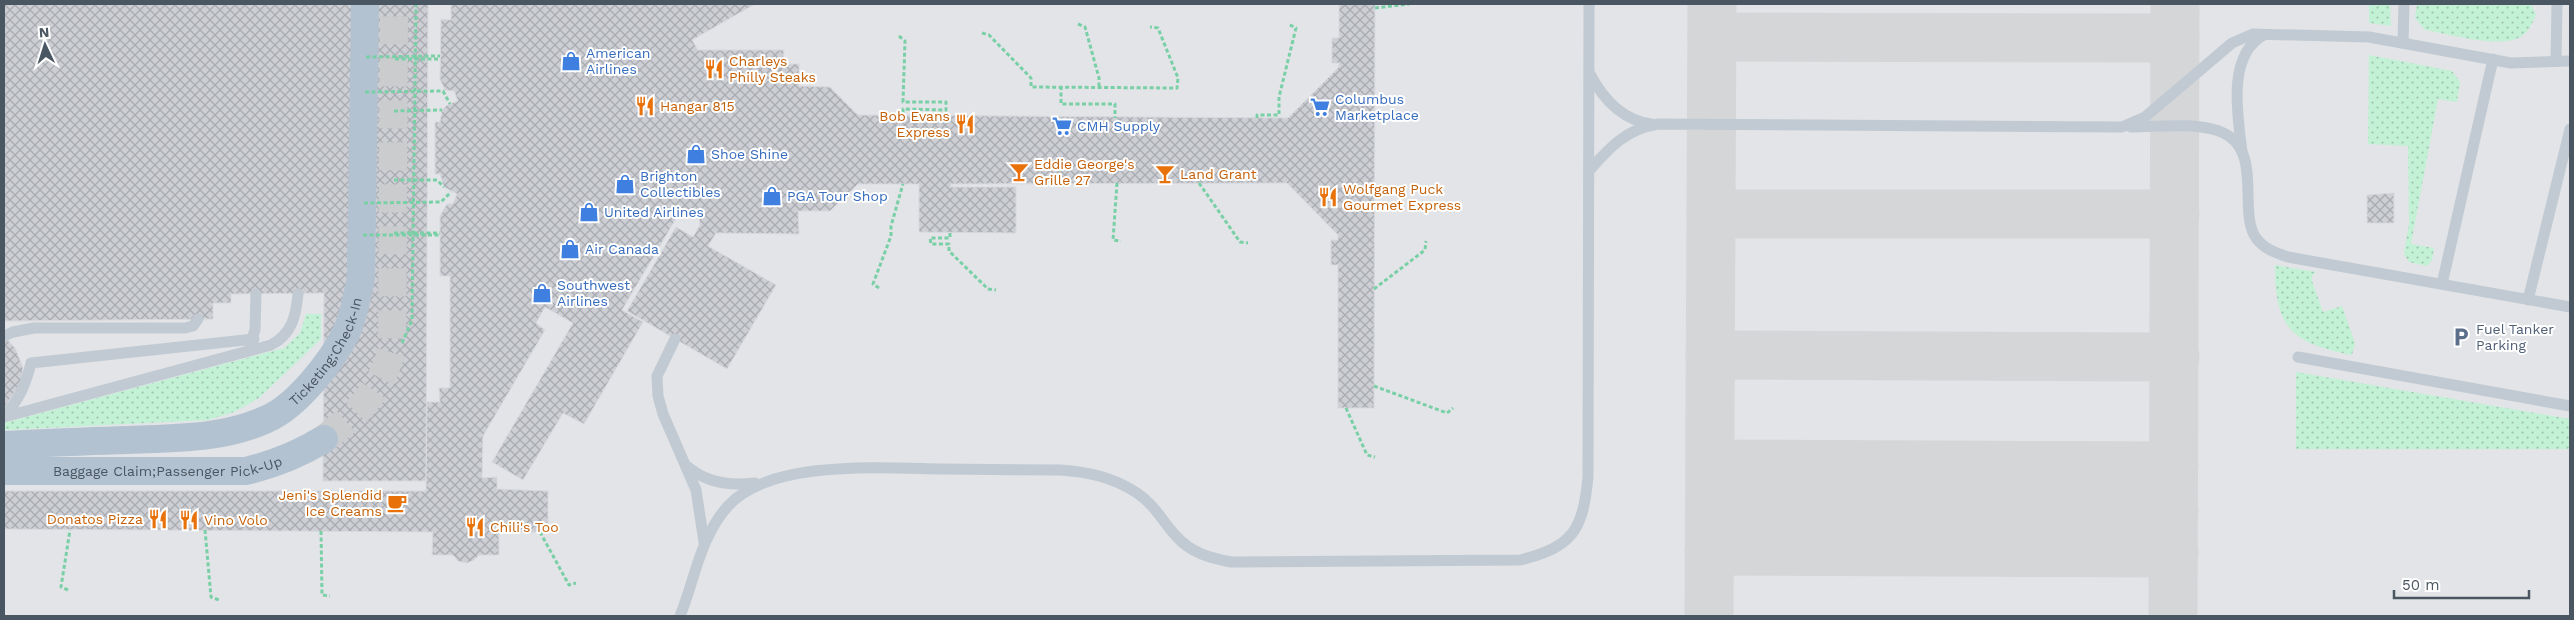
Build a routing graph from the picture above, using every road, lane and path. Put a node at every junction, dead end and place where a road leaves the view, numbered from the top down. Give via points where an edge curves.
1 (366, 4) edge
2 (416, 4) edge
3 (1409, 4) edge
4 (1589, 4) edge
5 (2404, 4) edge
6 (2557, 4) edge
7 (1375, 8) dead end
8 (1078, 24) dead end
9 (1288, 24) dead end
10 (1150, 27) dead end
11 (982, 33) dead end
12 (2268, 33) junction
13 (900, 36) dead end
14 (2404, 43) junction
15 (366, 57) junction
16 (395, 59) dead end
17 (416, 59) junction
18 (2493, 59) junction
19 (2556, 61) junction
20 (2570, 61) edge
21 (1589, 72) junction
22 (1061, 86) junction
23 (1099, 86) junction
24 (365, 92) junction
25 (450, 104) dead end
26 (442, 110) dead end
27 (394, 111) dead end
28 (415, 111) junction
29 (903, 116) dead end
30 (1115, 118) dead end
31 (1257, 118) dead end
32 (1658, 124) junction
33 (2122, 127) junction
34 (2570, 129) edge
35 (2242, 154) junction
36 (1589, 171) junction
37 (394, 180) dead end
38 (414, 180) junction
39 (1117, 183) dead end
40 (1199, 183) dead end
41 (903, 184) dead end
42 (444, 187) dead end
43 (451, 192) dead end
44 (364, 204) junction
45 (950, 232) dead end
46 (394, 233) dead end
47 (413, 233) junction
48 (363, 235) junction
49 (1121, 241) dead end
50 (1426, 241) dead end
51 (1248, 243) dead end
52 (2442, 284) junction
53 (879, 288) dead end
54 (1374, 289) dead end
55 (996, 290) dead end
56 (256, 294) dead end
57 (298, 294) dead end
58 (2528, 300) junction
59 (2570, 307) edge
60 (198, 319) dead end
61 (4, 336) edge
62 (254, 339) junction
63 (676, 339) dead end
64 (402, 343) dead end
65 (2298, 357) dead end
66 (220, 360) junction
67 (1374, 386) dead end
68 (2570, 406) edge
69 (1346, 408) dead end
70 (1453, 408) dead end
71 (4, 416) edge
72 (324, 439) tunnel mouth
73 (4, 445) edge
74 (1375, 457) dead end
75 (688, 466) junction
76 (4, 471) edge
77 (772, 481) junction
78 (70, 530) dead end
79 (205, 530) dead end
80 (321, 531) dead end
81 (540, 532) dead end
82 (704, 542) junction
83 (576, 583) dead end
84 (68, 590) dead end
85 (330, 596) dead end
86 (219, 600) dead end
87 (680, 616) edge

1 - 15 main road, Ticketing;Check-In
2 - 17 path
3 - 7 path
4 - 21 lane
5 - 14 lane
6 - 19 lane
8 - 23 path via 1085,27
9 - 31 path via 1296,28 1279,97 1279,115 1257,114
10 - 23 path via 1158,28 1178,78 1177,88
11 - 22 path via 989,35 1031,78 1031,87
12 - 14 lane via 2369,37
12 - 33 lane via 2253,34 2232,43 2146,117
12 - 35 lane via 2251,44 2241,66 2237,94
13 - 29 path via 905,41 903,102 946,102 946,110 903,109
14 - 18 lane
15 - 17 path, bridge via 440,57
15 - 24 main road, Ticketing;Check-In
16 - 17 path
17 - 28 path
18 - 19 lane via 2511,63
18 - 52 lane
19 - 20 lane
21 - 32 lane via 1603,96 1615,108 1641,122
21 - 36 lane
22 - 23 path
22 - 30 path via 1061,104 1115,104
24 - 25 path, bridge via 443,91
24 - 44 main road, Ticketing;Check-In
26 - 28 path
27 - 28 path
28 - 38 path
32 - 33 lane
32 - 36 lane via 1642,127 1617,140
33 - 35 lane via 2213,129 2232,141
34 - 58 lane
35 - 52 lane via 2248,178 2251,229 2262,245 2288,257
36 - 77 lane via 1588,477 1585,502 1576,527 1561,546 1544,554 1520,560 1231,562 1208,558 1188,548 1138,494 1089,472 863,468 797,474
37 - 38 path
38 - 42 path via 437,180
38 - 47 path
39 - 49 path via 1113,240
40 - 51 path via 1240,242
41 - 53 path via 891,236 873,284
43 - 44 path, bridge via 441,202
44 - 48 main road, Ticketing;Check-In
45 - 55 path via 950,238 930,238 931,244 949,244 949,251 988,289
46 - 47 path
47 - 48 path, bridge via 440,234
47 - 64 path via 412,320
48 - 73 main road, Ticketing;Check-In via 361,278 354,313 346,332 323,367 288,405 270,418 244,429 179,438
50 - 54 path via 1425,250
52 - 58 lane
56 - 62 lane
57 - 66 lane via 296,311 283,338 271,345
58 - 59 lane
60 - 61 lane via 193,326 185,328 34,328
62 - 66 lane via 242,350
62 - 71 lane via 32,363 18,401
63 - 75 lane via 660,368 657,386 660,406
65 - 68 lane
66 - 71 lane
67 - 70 path via 1447,413
69 - 74 path via 1367,455
72 - 76 main road, Baggage Claim;Passenger Pick-Up via 274,465 246,471
75 - 77 lane via 703,477 724,483
75 - 82 lane via 699,502
77 - 82 lane via 742,493 728,506
78 - 84 path via 61,587
79 - 86 path via 211,597
80 - 85 path via 322,595
81 - 83 path via 569,584
82 - 87 lane

